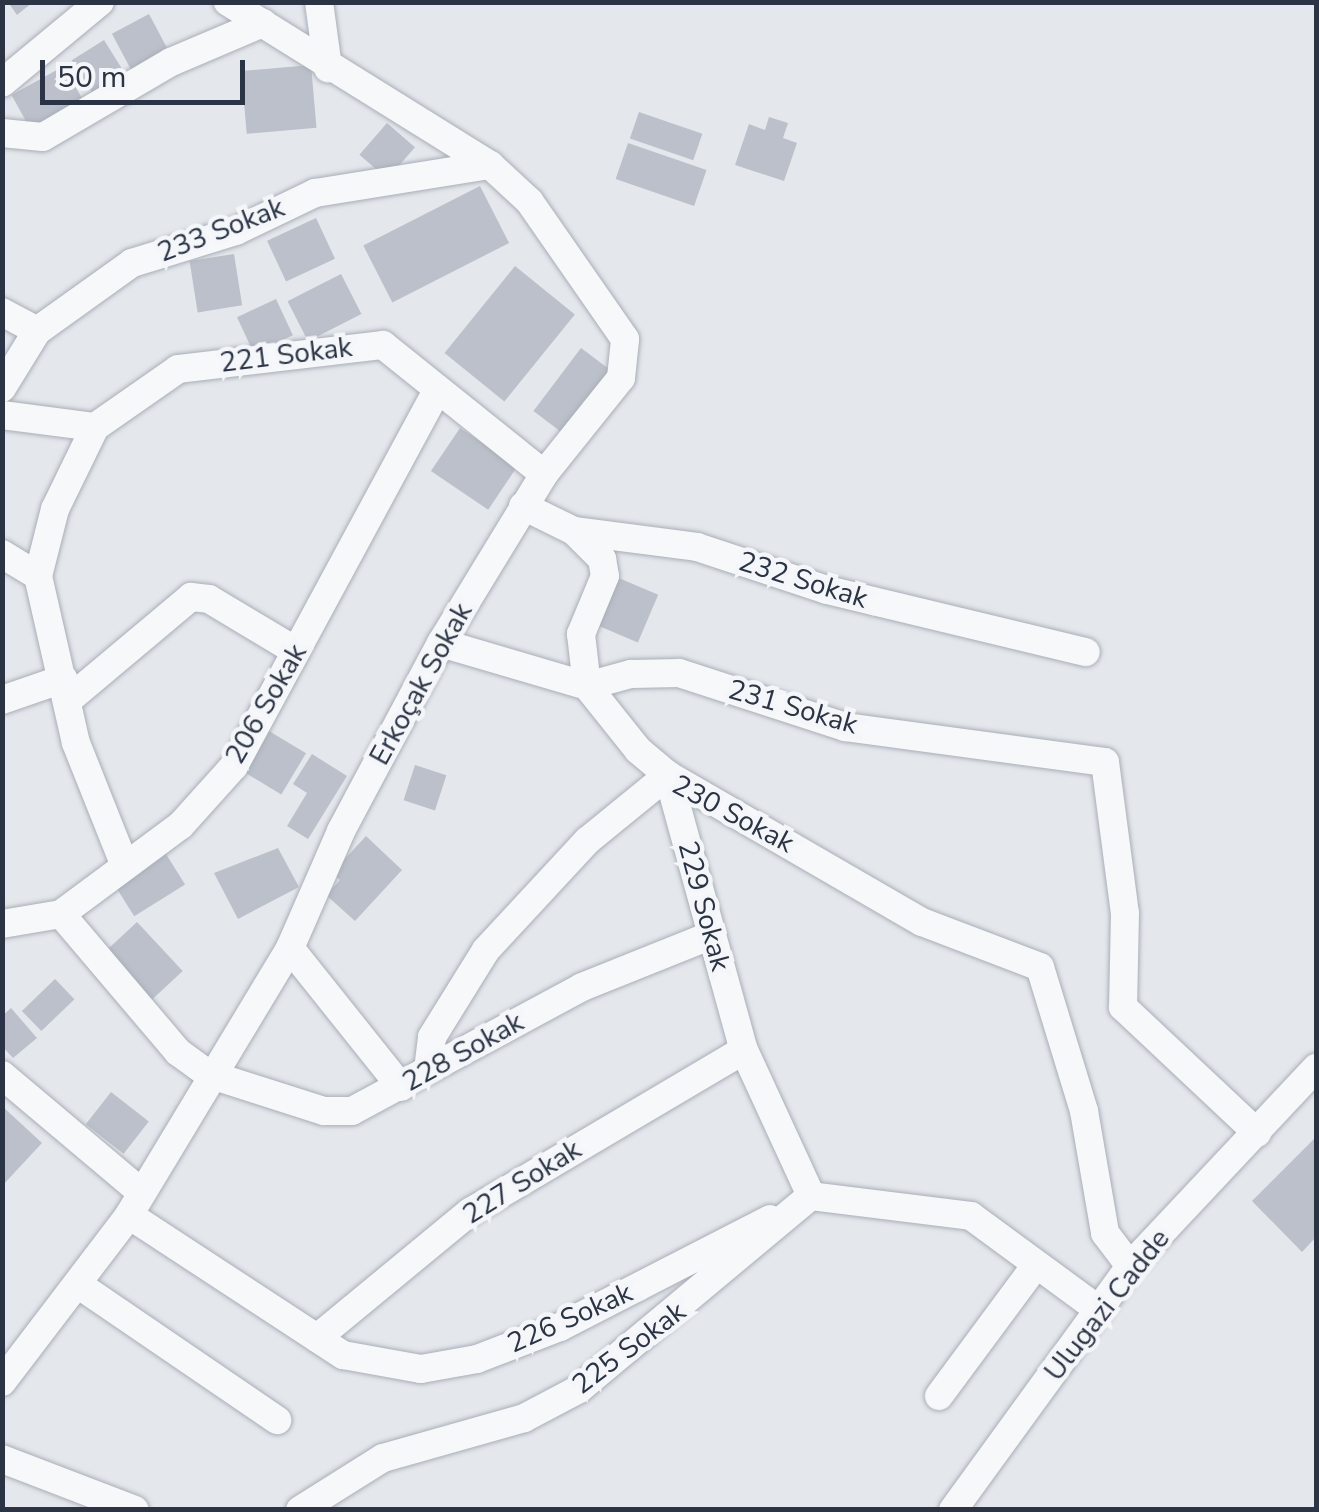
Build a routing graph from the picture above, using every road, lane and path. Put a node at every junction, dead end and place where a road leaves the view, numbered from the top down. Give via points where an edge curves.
1 (100, 2) edge
2 (228, 2) edge
3 (319, 2) edge
4 (263, 23) junction
5 (328, 68) junction
6 (2, 84) edge
7 (2, 133) edge
8 (490, 165) junction
9 (2, 312) edge
10 (36, 331) junction
11 (2, 388) edge
12 (437, 391) junction
13 (2, 415) edge
14 (95, 427) junction
15 (544, 474) junction
16 (523, 506) junction
17 (574, 531) junction
18 (2, 554) edge
19 (38, 576) junction
20 (441, 643) junction
21 (296, 651) junction
22 (1086, 652) dead end
23 (586, 686) junction
24 (65, 690) junction
25 (2, 700) edge
26 (668, 775) junction
27 (125, 866) junction
28 (61, 914) junction
29 (2, 924) edge
30 (712, 935) junction
31 (290, 948) junction
32 (744, 1050) junction
33 (1316, 1068) edge
34 (428, 1070) junction
35 (208, 1074) junction
36 (2, 1075) edge
37 (400, 1087) junction
38 (1258, 1134) junction
39 (811, 1196) junction
40 (135, 1203) junction
41 (1036, 1265) junction
42 (1130, 1266) junction
43 (79, 1286) junction
44 (1100, 1310) junction
45 (317, 1338) junction
46 (2, 1382) edge
47 (940, 1396) dead end
48 (277, 1420) dead end
49 (2, 1458) edge
50 (134, 1510) edge
51 (300, 1510) edge
52 (953, 1510) edge

1 - 6 street
2 - 4 street, Erkoçak Sokak
3 - 5 street
4 - 5 street, Erkoçak Sokak
4 - 7 street via 170,62 42,137
5 - 8 street, Erkoçak Sokak
8 - 10 street, 233 Sokak via 316,193 236,231 132,263
8 - 15 street, Erkoçak Sokak via 529,201 625,339 621,378
9 - 10 street
10 - 11 street, 233 Sokak
12 - 14 street, 221 Sokak via 383,345 351,344 178,369
12 - 15 street, 221 Sokak
12 - 21 street, 206 Sokak
13 - 14 street
14 - 19 street via 55,509
15 - 16 street, Erkoçak Sokak
16 - 17 street, 232 Sokak
16 - 20 street, Erkoçak Sokak
17 - 22 street, 232 Sokak via 697,547 827,590
17 - 23 street via 602,559 605,576 580,634
18 - 19 street
19 - 24 street
20 - 23 street
20 - 31 street, Erkoçak Sokak via 341,831
21 - 24 street via 209,599 191,597
21 - 27 street, 206 Sokak via 234,766 181,825
23 - 26 street via 638,750
23 - 38 street, 231 Sokak via 631,674 679,673 845,727 1105,762 1124,913 1124,1007
24 - 25 street
24 - 27 street via 76,743
26 - 30 street, 229 Sokak
26 - 34 street, 230 Sokak via 587,841 486,950 432,1037
26 - 42 street, 230 Sokak via 922,922 1040,967 1084,1111 1106,1232
27 - 28 street, 206 Sokak
28 - 29 street, 206 Sokak
28 - 35 street via 168,1040
30 - 32 street, 229 Sokak
30 - 34 street, 228 Sokak via 582,987
31 - 35 street, Erkoçak Sokak
31 - 37 street
32 - 39 street, 229 Sokak
32 - 45 street, 227 Sokak via 470,1212
33 - 38 street, Ulugazi Cadde
34 - 37 street, 228 Sokak
35 - 37 street, 228 Sokak via 324,1111 352,1111
35 - 40 street, Erkoçak Sokak
36 - 40 street, 226 Sokak
38 - 42 street, Ulugazi Cadde
39 - 41 street via 972,1216
39 - 45 street, 226 Sokak via 560,1327 478,1359 421,1370 378,1366
39 - 51 street, 225 Sokak via 580,1389 524,1418 383,1458
40 - 43 street, Erkoçak Sokak
40 - 45 street, 226 Sokak
41 - 44 street
41 - 47 street
42 - 44 street, Ulugazi Cadde
43 - 46 street, Erkoçak Sokak
43 - 48 street
44 - 52 street, Ulugazi Cadde
49 - 50 street

